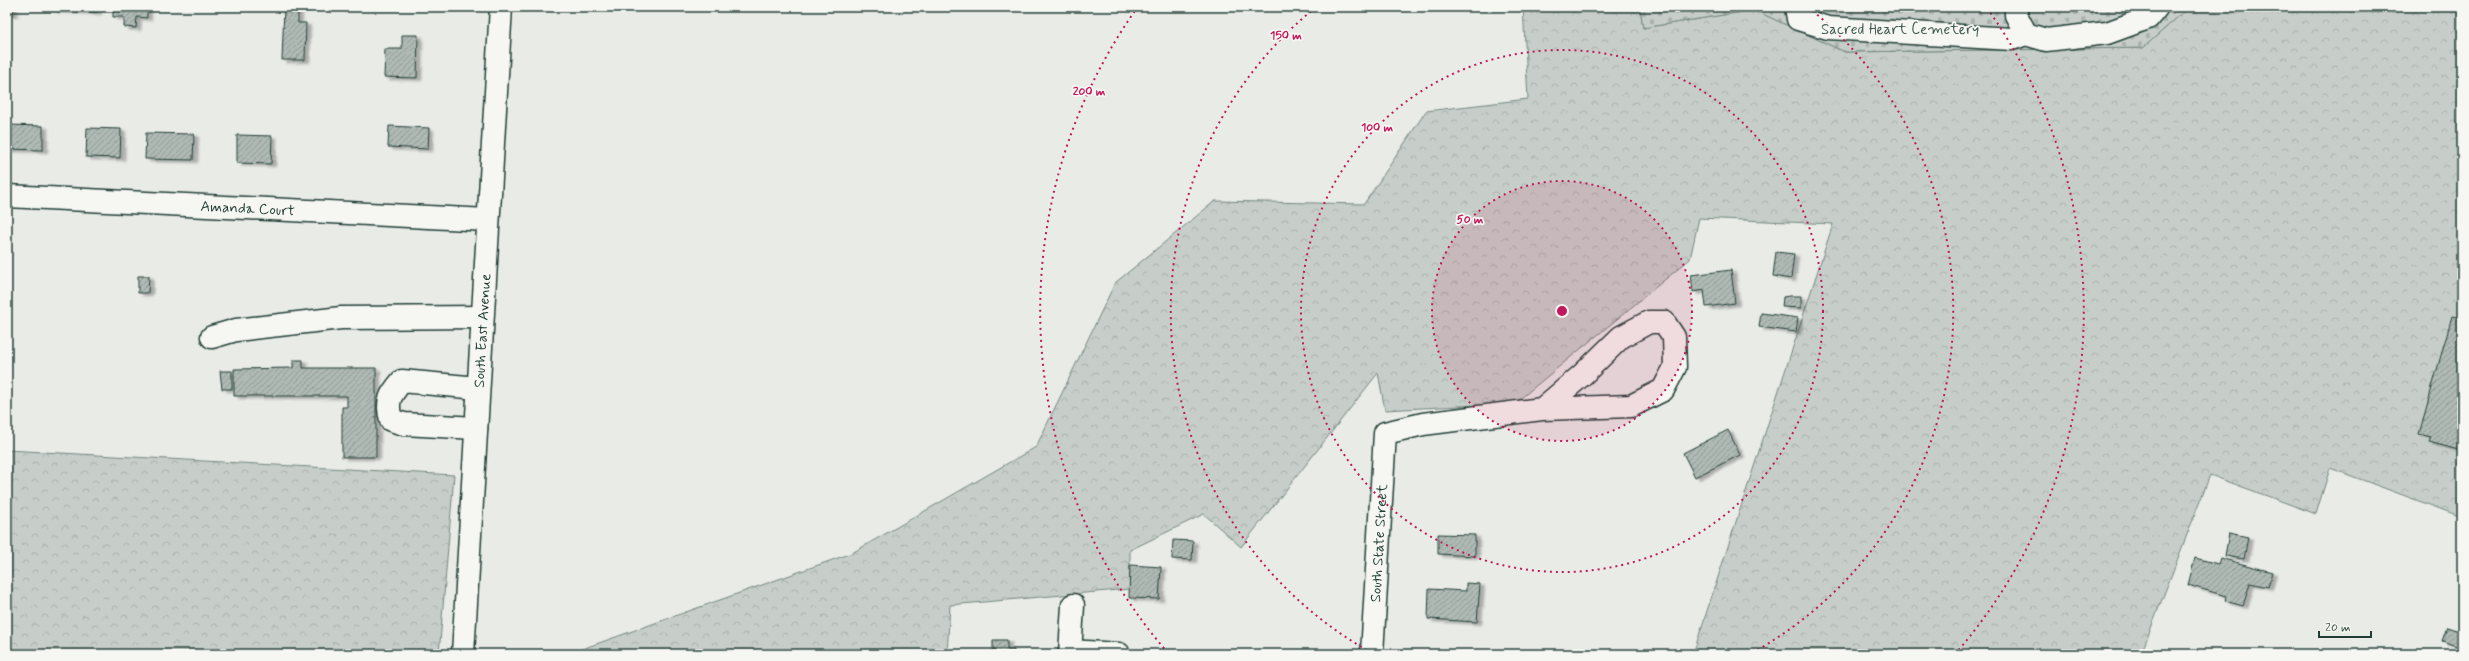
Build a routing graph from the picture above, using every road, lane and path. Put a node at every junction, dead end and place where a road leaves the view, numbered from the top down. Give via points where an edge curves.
1 (501, 7) edge
2 (1796, 7) edge
3 (2016, 7) edge
4 (2157, 7) edge
5 (2026, 34) junction
6 (7, 196) edge
7 (488, 220) junction
8 (482, 317) junction
9 (212, 337) dead end
10 (478, 388) junction
11 (1542, 409) junction
12 (476, 428) junction
13 (1073, 605) dead end
14 (1070, 652) edge
15 (463, 654) edge
16 (1119, 654) edge
17 (1372, 654) edge

1 - 7 street, South East Avenue
2 - 5 street via 1798,19 1828,28 2004,39
3 - 5 street via 2016,15
4 - 5 street via 2148,18 2107,33 2046,40
6 - 7 street, Amanda Court
7 - 8 street, South East Avenue
8 - 9 street via 341,318 236,330
8 - 10 street, South East Avenue
10 - 12 street, South East Avenue
10 - 12 street via 402,381 393,392 387,406 390,420 404,424
11 - 11 street via 1631,406 1663,390 1675,366 1674,337 1664,322 1648,322 1621,337
11 - 17 street, South State Street via 1423,424 1386,433
12 - 15 street, South East Avenue
13 - 14 street
14 - 16 street

